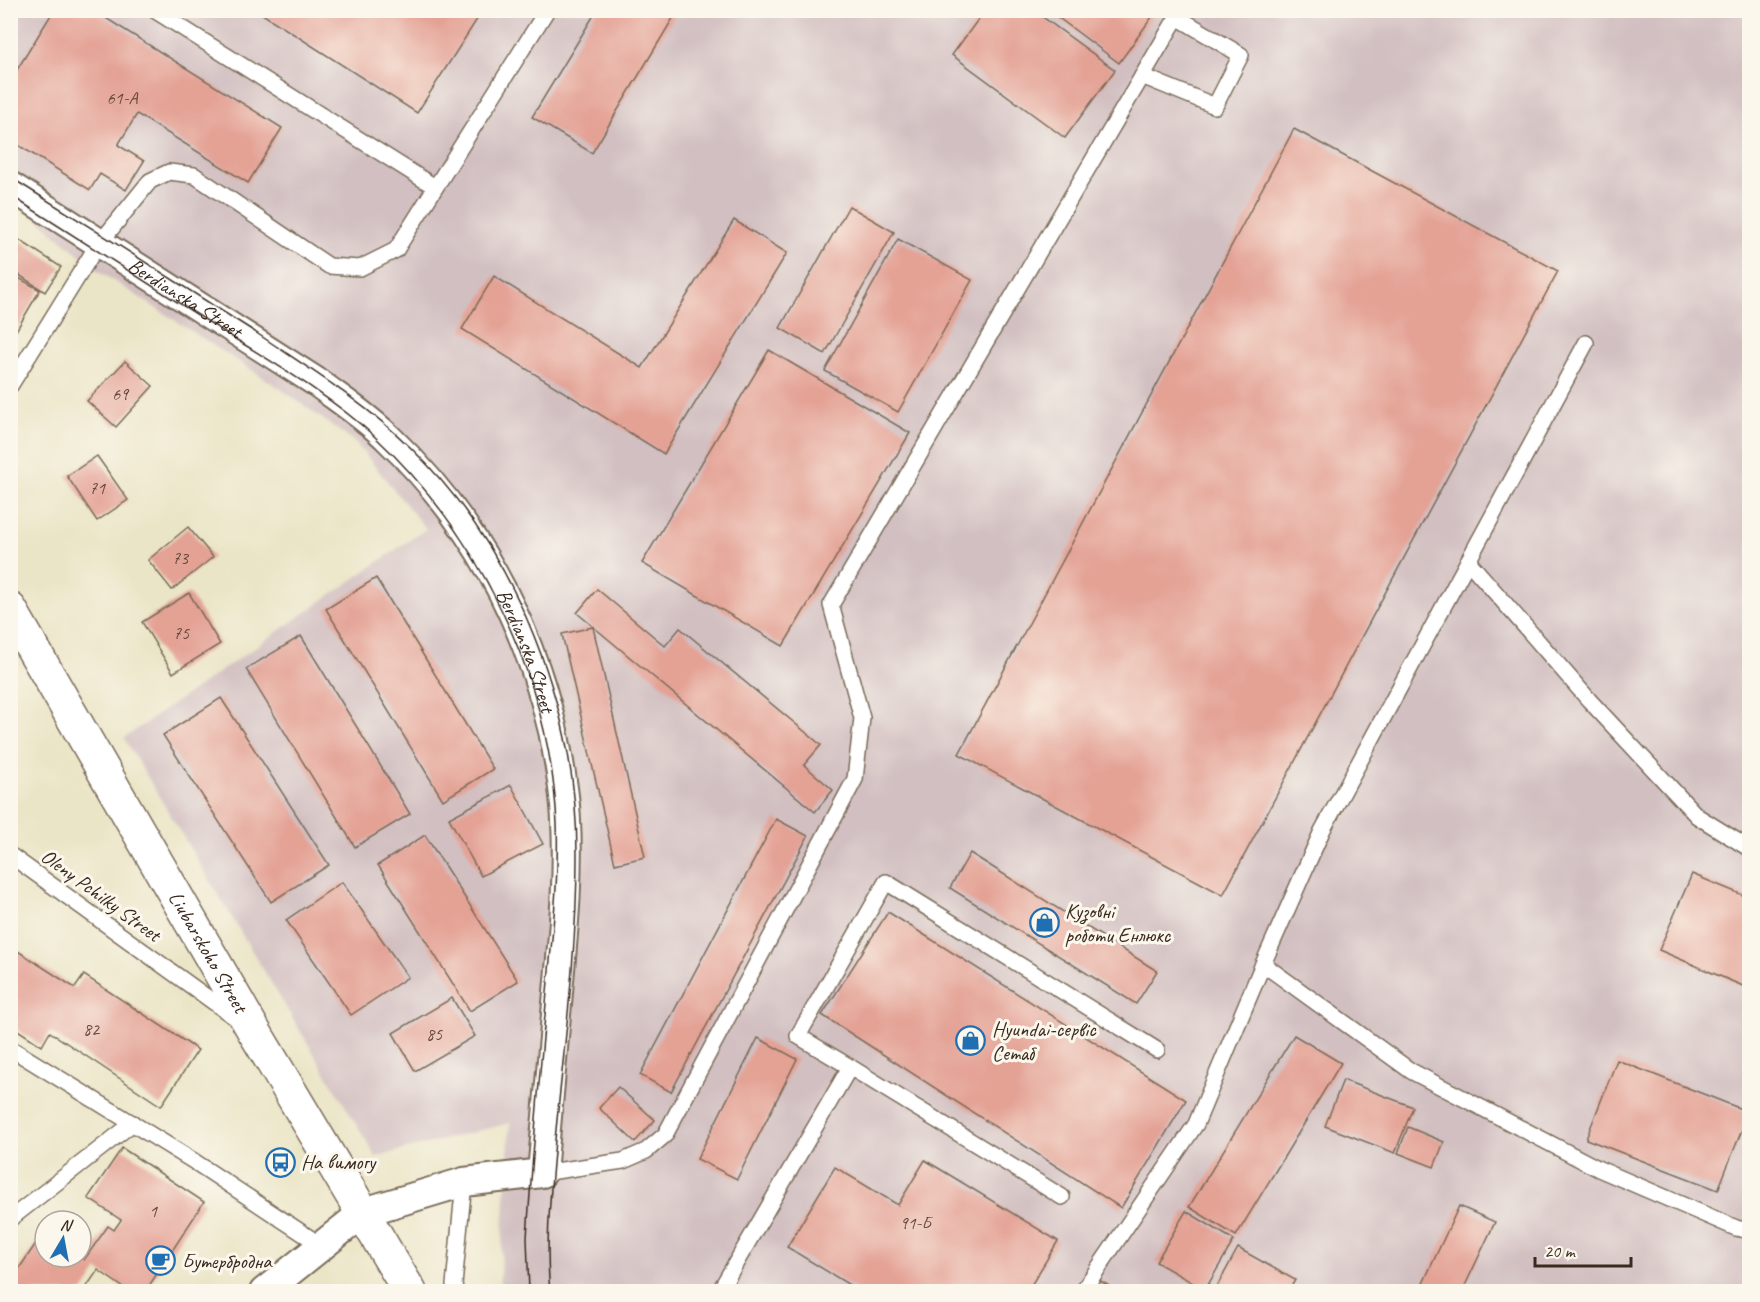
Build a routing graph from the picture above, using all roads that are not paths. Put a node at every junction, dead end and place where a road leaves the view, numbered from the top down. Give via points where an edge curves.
1 (154, 10) edge
2 (547, 10) edge
3 (1142, 76) junction
4 (10, 186) edge
5 (435, 187) junction
6 (99, 243) junction
7 (1586, 343) dead end
8 (10, 386) edge
9 (1468, 561) junction
10 (10, 609) edge
11 (1749, 849) edge
12 (10, 855) edge
13 (1263, 964) junction
14 (254, 1031) junction
15 (10, 1048) edge
16 (1157, 1050) dead end
17 (850, 1067) junction
18 (133, 1123) junction
19 (542, 1173) junction
20 (464, 1182) junction
21 (1062, 1197) dead end
22 (364, 1212) junction
23 (10, 1219) edge
24 (1749, 1231) edge
25 (322, 1246) junction
26 (264, 1292) edge
27 (410, 1292) edge
28 (456, 1292) edge
29 (719, 1292) edge
30 (1082, 1292) edge

1 - 5 lane
2 - 5 lane
3 - 3 lane via 1215,106 1241,55 1177,17
3 - 19 lane via 831,605 862,718 855,779 665,1135 646,1151 623,1161
4 - 6 street, Berdianska Street
5 - 6 lane via 396,250 360,268 329,266 194,175 169,172 150,181
6 - 8 lane
6 - 19 street, Berdianska Street via 318,383 388,437 455,512 486,559 510,607 526,641 548,709 566,818 562,946
7 - 9 lane
9 - 11 lane via 1697,816
9 - 13 lane via 1322,831
10 - 14 main road, Liubarskoho Street
12 - 14 lane, Oleny Pchilky Street
13 - 24 lane via 1411,1071 1599,1169
13 - 30 lane via 1196,1124
14 - 22 main road, Liubarskoho Street
15 - 18 lane
16 - 17 lane via 886,882 798,1036
17 - 21 lane
17 - 29 lane
18 - 23 lane
18 - 25 lane
19 - 20 street
20 - 22 street
20 - 28 lane
22 - 25 street
22 - 27 main road, Liubarskoho Street
25 - 26 street

